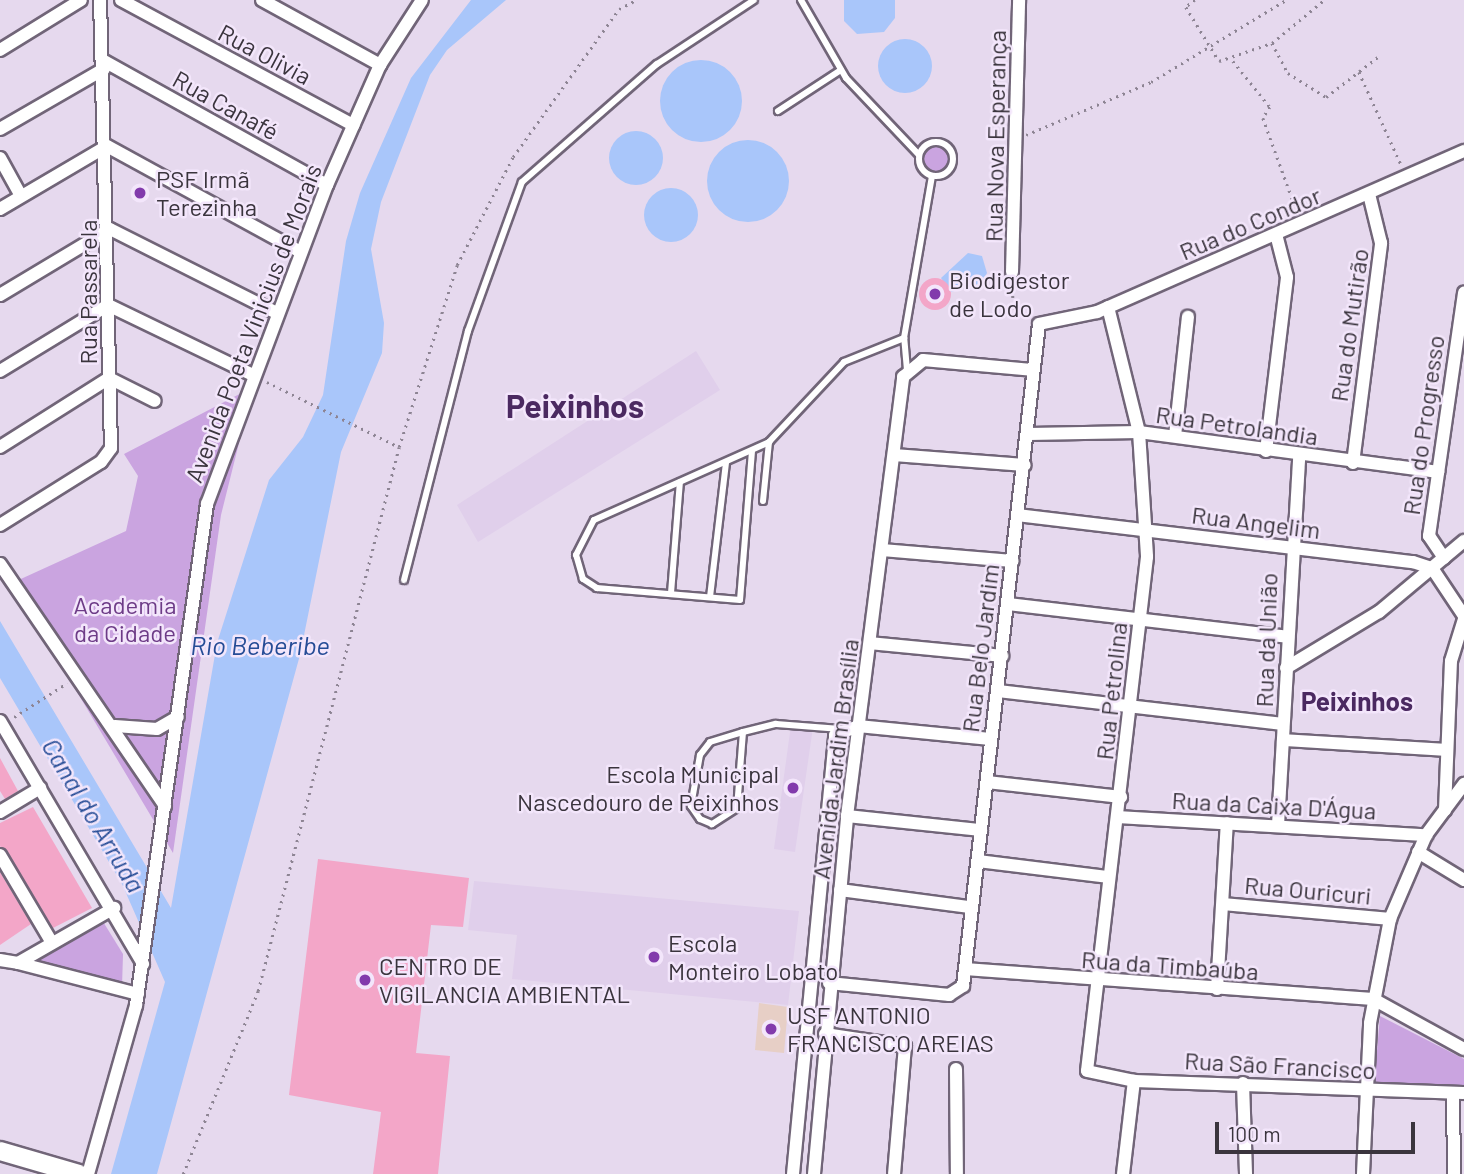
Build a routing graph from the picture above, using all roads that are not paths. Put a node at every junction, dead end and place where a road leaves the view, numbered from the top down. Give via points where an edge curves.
1 (81, 0) edge
2 (100, 0) edge
3 (121, 0) edge
4 (262, 0) edge
5 (754, 0) edge
6 (801, 0) edge
7 (1019, 0) edge
8 (416, 2) edge
9 (0, 50) edge
10 (104, 65) junction
11 (380, 65) junction
12 (841, 70) junction
13 (778, 111) dead end
14 (353, 125) junction
15 (0, 129) edge
16 (107, 146) junction
17 (1464, 151) edge
18 (919, 155) junction
19 (0, 158) edge
20 (932, 176) junction
21 (327, 185) junction
22 (1370, 194) junction
23 (21, 196) junction
24 (0, 209) edge
25 (110, 229) junction
26 (1278, 238) junction
27 (301, 252) junction
28 (1012, 272) road end
29 (1464, 292) edge
30 (0, 295) edge
31 (108, 305) junction
32 (1108, 307) junction
33 (276, 313) junction
34 (1462, 315) edge
35 (1188, 317) dead end
36 (1043, 323) joint
37 (904, 338) junction
38 (907, 370) junction
39 (1032, 370) junction
40 (0, 371) edge
41 (251, 374) junction
42 (109, 378) junction
43 (1457, 397) edge
44 (156, 401) dead end
45 (1139, 432) junction
46 (1029, 434) junction
47 (1175, 436) junction
48 (769, 442) junction
49 (0, 447) edge
50 (752, 451) junction
51 (1266, 451) junction
52 (894, 456) junction
53 (1299, 456) junction
54 (726, 462) junction
55 (1353, 463) junction
56 (1025, 465) junction
57 (1438, 472) junction
58 (680, 482) junction
59 (764, 501) dead end
60 (1017, 515) junction
61 (0, 524) edge
62 (1147, 529) junction
63 (1464, 541) edge
64 (1290, 549) junction
65 (883, 550) junction
66 (1444, 558) junction
67 (1013, 561) junction
68 (0, 564) edge
69 (1432, 568) junction
70 (404, 580) dead end
71 (671, 593) junction
72 (710, 597) junction
73 (1008, 604) junction
74 (1464, 618) edge
75 (1139, 624) junction
76 (1287, 637) junction
77 (870, 643) junction
78 (1002, 656) junction
79 (1286, 668) junction
80 (998, 691) junction
81 (1132, 705) junction
82 (178, 717) junction
83 (0, 721) edge
84 (1283, 724) junction
85 (115, 726) junction
86 (858, 726) junction
87 (841, 729) junction
88 (743, 732) junction
89 (990, 739) junction
90 (1283, 740) junction
91 (1446, 750) junction
92 (987, 782) junction
93 (1464, 784) edge
94 (40, 788) junction
95 (1121, 797) junction
96 (1445, 811) junction
97 (0, 812) edge
98 (164, 813) junction
99 (847, 816) junction
100 (1119, 817) junction
101 (1227, 822) junction
102 (1278, 825) junction
103 (981, 830) junction
104 (1426, 835) junction
105 (1418, 852) junction
106 (0, 855) edge
107 (978, 861) junction
108 (1109, 877) junction
109 (1464, 880) edge
110 (840, 890) junction
111 (1223, 904) junction
112 (970, 907) junction
113 (114, 908) junction
114 (1390, 919) junction
115 (52, 943) junction
116 (0, 960) edge
117 (18, 963) junction
118 (143, 964) junction
119 (965, 969) junction
120 (1095, 982) junction
121 (829, 983) junction
122 (1217, 989) junction
123 (138, 994) junction
124 (1373, 999) junction
125 (825, 1034) junction
126 (1464, 1049) edge
127 (956, 1069) dead end
128 (1094, 1077) joint
129 (1134, 1081) junction
130 (1243, 1083) junction
131 (1366, 1090) junction
132 (1459, 1093) edge
133 (0, 1151) edge
134 (36, 1168) edge
135 (79, 1174) edge
136 (88, 1174) edge
137 (793, 1174) edge
138 (814, 1174) edge
139 (894, 1174) edge
140 (899, 1174) edge
141 (957, 1174) edge
142 (1123, 1174) edge
143 (1246, 1174) edge
144 (1363, 1174) edge
145 (1454, 1174) edge

1 - 9 street
2 - 10 street, Rua Passarela
3 - 14 street, Rua Olivia
4 - 11 street
5 - 70 lane via 657,64 522,182 468,331
6 - 12 lane
7 - 28 street, Rua Nova Esperança
8 - 11 street, Avenida Poeta Vinicius de Morais
10 - 15 street
10 - 16 street, Rua Passarela
10 - 21 street, Rua Canafé
11 - 14 street, Avenida Poeta Vinicius de Morais
12 - 13 lane
12 - 18 lane
14 - 21 street, Avenida Poeta Vinicius de Morais
16 - 23 street
16 - 25 street, Rua Passarela
16 - 27 street
17 - 22 street, Rua do Condor
18 - 20 lane via 920,166
18 - 20 lane via 934,142 952,152 951,168
19 - 23 street
20 - 37 lane
21 - 27 street, Avenida Poeta Vinicius de Morais
22 - 26 street, Rua do Condor
22 - 55 street, Rua do Mutirão via 1381,243
23 - 24 street
25 - 30 street
25 - 31 street, Rua Passarela
25 - 33 street
26 - 32 street, Rua do Condor
26 - 51 street via 1287,277
27 - 33 street, Avenida Poeta Vinicius de Morais
29 - 34 street, Rua do Progresso
31 - 40 street
31 - 41 street
31 - 42 street, Rua Passarela
32 - 36 street, Rua do Condor
32 - 45 street, Rua Petrolina
33 - 41 street, Avenida Poeta Vinicius de Morais
34 - 43 street, Rua do Progresso
35 - 47 street
36 - 39 street, Rua Belo Jardim
37 - 38 lane
37 - 48 lane via 844,362
38 - 39 street via 923,360
38 - 52 street, Avenida Jardim Brasília
39 - 46 street, Rua Belo Jardim
41 - 82 street, Avenida Poeta Vinicius de Morais via 207,504
42 - 44 street
42 - 49 street
42 - 61 street, Rua Passarela via 108,456
43 - 57 street, Rua do Progresso
45 - 46 street, Rua Petrolandia
45 - 47 street, Rua Petrolandia
45 - 62 street, Rua Petrolina
46 - 56 street, Rua Belo Jardim
47 - 51 street, Rua Petrolandia
48 - 50 lane
48 - 59 lane
50 - 54 lane
50 - 72 lane via 740,600
51 - 53 street, Rua Petrolandia
52 - 56 street
52 - 65 street, Avenida Jardim Brasília
53 - 55 street, Rua Petrolandia
53 - 64 street, Rua da União
54 - 58 lane
54 - 72 lane
55 - 57 street, Rua Petrolandia
56 - 60 street, Rua Belo Jardim
57 - 66 street, Rua do Progresso via 1429,536
58 - 71 lane
58 - 71 lane via 594,520 576,555 576,569 597,588
60 - 62 street, Rua Angelim
60 - 67 street, Rua Belo Jardim
62 - 64 street, Rua Angelim
62 - 75 street, Rua Petrolina
63 - 66 street
64 - 69 street, Rua Angelim
64 - 76 street, Rua da União
65 - 67 street
65 - 77 street, Avenida Jardim Brasília
66 - 69 street
67 - 73 street, Rua Belo Jardim
68 - 85 street
69 - 74 street
69 - 79 street via 1327,648
71 - 72 lane
73 - 75 street
73 - 78 street, Rua Belo Jardim
74 - 91 street via 1454,645
75 - 76 street
75 - 81 street, Rua Petrolina
76 - 79 street, Rua da União
77 - 78 street
77 - 86 street, Avenida Jardim Brasília
78 - 80 street, Rua Belo Jardim
79 - 84 street, Rua da União
80 - 81 street
80 - 89 street, Rua Belo Jardim
81 - 84 street
81 - 95 street, Rua Petrolina
82 - 85 street via 156,729
82 - 98 street, Avenida Poeta Vinicius de Morais
83 - 94 street
84 - 90 street, Rua da União
85 - 98 street
86 - 87 street
86 - 89 street
86 - 99 street, Avenida Jardim Brasília
87 - 88 lane via 776,724
87 - 137 street, Avenida Jardim Brasília via 834,737
88 - 88 lane via 710,742 700,755 691,806 700,819 712,824 737,808
89 - 92 street, Rua Belo Jardim
90 - 91 street
90 - 102 street, Rua da União
91 - 96 street
92 - 95 street
92 - 103 street, Rua Belo Jardim
93 - 96 street
94 - 97 street
94 - 113 street
95 - 100 street, Rua Petrolina
96 - 104 street
98 - 118 street, Avenida Poeta Vinicius de Morais
99 - 103 street
99 - 110 street, Avenida Jardim Brasília
100 - 101 street, Rua da Caixa D'Água
100 - 108 street, Rua Petrolina
101 - 102 street, Rua da Caixa D'Água
101 - 111 street
102 - 104 street, Rua da Caixa D'Água
103 - 107 street, Rua Belo Jardim
104 - 105 street
105 - 109 street
105 - 114 street
106 - 115 street
107 - 108 street
107 - 112 street, Rua Belo Jardim
108 - 120 street, Rua Petrolina
110 - 112 street
110 - 121 street, Avenida Jardim Brasília
111 - 114 street, Rua Ouricuri
111 - 122 street
112 - 119 street, Rua Belo Jardim
113 - 115 street
113 - 118 street
114 - 124 street
115 - 117 street
116 - 117 street
117 - 123 street
118 - 123 street, Avenida Poeta Vinicius de Morais
119 - 120 street, Rua da Timbaúba
119 - 121 street, Rua Belo Jardim via 963,986 949,995
120 - 122 street, Rua da Timbaúba
120 - 128 street, Rua Petrolina via 1087,1062
121 - 125 street, Avenida Jardim Brasília
122 - 124 street, Rua da Timbaúba
123 - 136 street, Avenida Poeta Vinicius de Morais
124 - 126 street
124 - 131 street
125 - 138 street, Avenida Jardim Brasília
125 - 139 street via 905,1046
127 - 141 street
128 - 129 street, Rua São Francisco
129 - 130 street, Rua São Francisco
129 - 142 street
130 - 131 street, Rua São Francisco
130 - 143 street
131 - 132 street, Rua São Francisco
131 - 144 street
132 - 145 street
133 - 134 main road
134 - 135 main road
139 - 140 street

